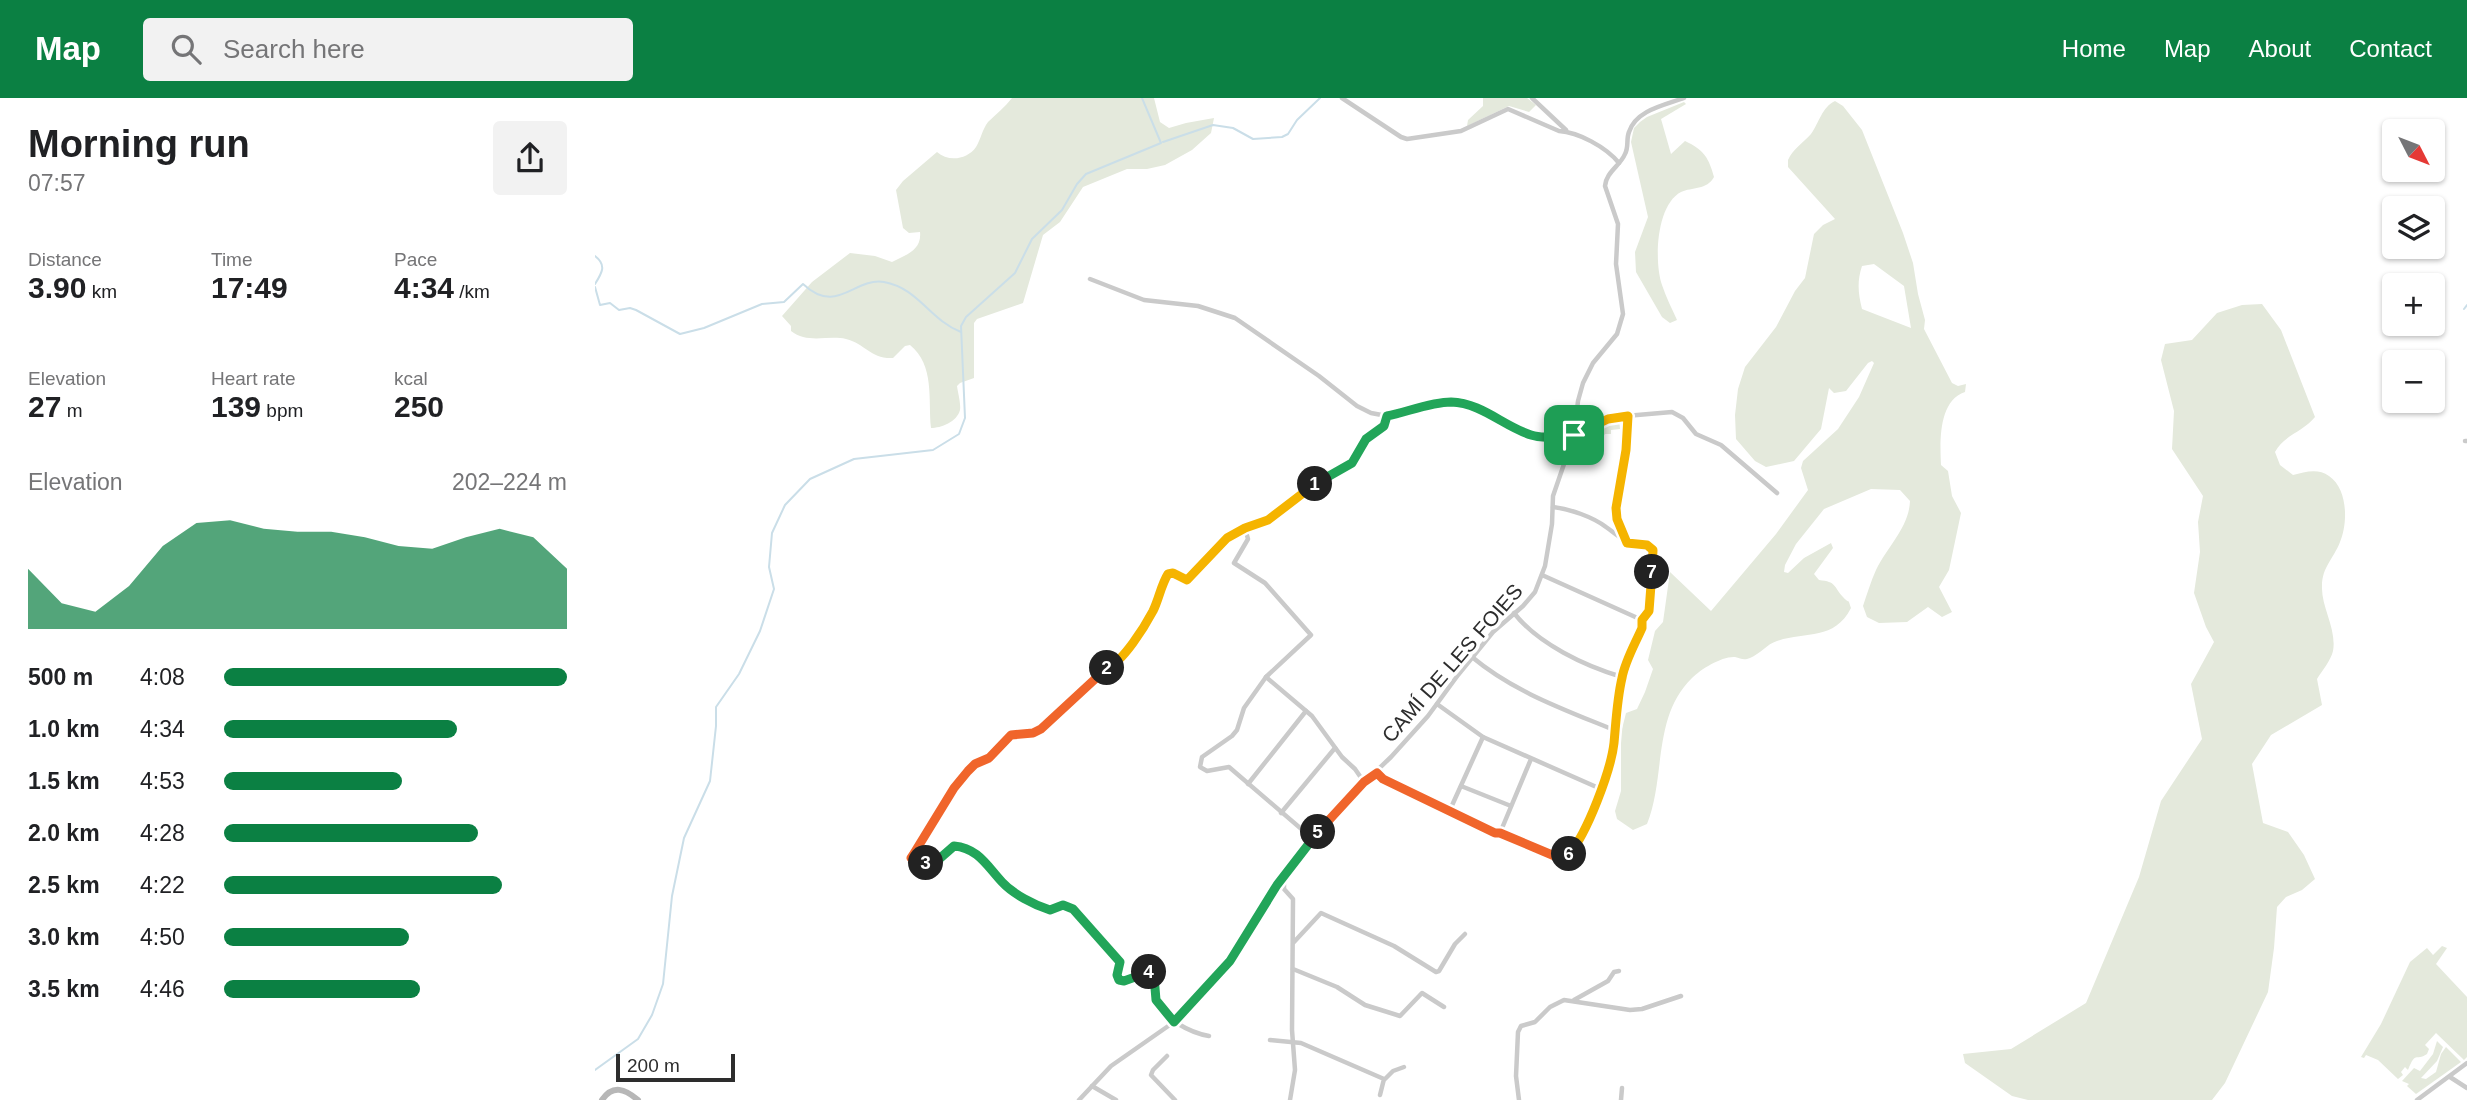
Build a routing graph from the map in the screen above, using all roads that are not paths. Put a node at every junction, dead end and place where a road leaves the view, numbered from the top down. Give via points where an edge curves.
1 (1342, 98) edge
2 (1532, 98) edge
3 (1684, 98) edge
4 (1567, 130) junction
5 (1619, 163) junction
6 (1090, 279) dead end
7 (1387, 416) junction
8 (1628, 416) junction
9 (1574, 435) junction
10 (1777, 493) dead end
11 (1553, 507) junction
12 (1245, 528) junction
13 (1627, 543) junction
14 (1542, 575) junction
15 (1514, 613) junction
16 (1642, 620) junction
17 (1472, 657) junction
18 (1266, 677) junction
19 (1622, 677) junction
20 (1437, 704) junction
21 (1306, 711) junction
22 (1614, 730) junction
23 (1482, 737) junction
24 (1335, 748) junction
25 (1531, 759) junction
26 (1377, 773) junction
27 (1364, 782) junction
28 (1248, 784) junction
29 (1461, 786) junction
30 (1601, 789) junction
31 (1511, 806) junction
32 (1449, 812) junction
33 (1281, 813) junction
34 (1500, 833) junction
35 (1313, 839) junction
36 (1578, 842) junction
37 (1566, 858) junction
38 (1576, 861) junction
39 (1284, 875) junction
40 (1465, 934) dead end
41 (1293, 942) junction
42 (1293, 969) junction
43 (1619, 971) dead end
44 (1681, 996) dead end
45 (1573, 1000) junction
46 (1444, 1007) dead end
47 (1174, 1022) junction
48 (1209, 1036) dead end
49 (1270, 1040) dead end
50 (1293, 1041) junction
51 (1167, 1056) dead end
52 (2467, 1063) edge
53 (1404, 1067) dead end
54 (2450, 1077) junction
55 (1384, 1079) junction
56 (1092, 1086) junction
57 (1622, 1088) dead end
58 (2467, 1088) edge
59 (1380, 1095) dead end
60 (601, 1100) edge
61 (638, 1100) edge
62 (1079, 1100) edge
63 (1116, 1100) edge
64 (1175, 1100) edge
65 (1290, 1100) edge
66 (1519, 1100) edge
67 (1621, 1100) edge
68 (2419, 1100) edge

1 - 4 street via 1405,139 1461,131 1508,109 1559,131
2 - 4 street
3 - 5 street via 1635,121
4 - 5 street
5 - 9 street, CAMÍ DE LES FOIES via 1605,183 1618,224 1616,264 1623,314 1618,334 1585,377
6 - 7 street via 1144,300 1198,306 1235,318 1357,406
7 - 9 street via 1453,402 1477,408 1531,435
7 - 12 street via 1384,426 1366,439 1352,463 1308,488 1268,520
8 - 9 street via 1608,419
8 - 10 street via 1678,414 1696,434 1721,445
8 - 13 street via 1616,508
9 - 11 street, CAMÍ DE LES FOIES
11 - 13 street via 1603,525
11 - 14 street, CAMÍ DE LES FOIES
12 - 18 street via 1248,539 1234,564 1265,583 1311,635
12 - 47 street via 1227,538 1187,580 1168,574 1152,612 1115,665 1105,669 1041,729 1011,735 989,758 975,764 954,788 911,858 926,863 960,846 987,863 1015,893 1050,910 1068,905 1120,962 1119,980 1150,972 1154,976 1156,1000
13 - 16 street via 1653,550 1649,611
14 - 15 street, CAMÍ DE LES FOIES via 1531,597
14 - 16 street
15 - 17 street, CAMÍ DE LES FOIES
15 - 19 street via 1573,659
16 - 19 street
17 - 20 street, CAMÍ DE LES FOIES
17 - 22 street via 1518,689
18 - 21 street
18 - 28 street via 1244,708 1237,730 1199,762 1207,771 1229,767
19 - 22 street
20 - 23 street
20 - 26 street, CAMÍ DE LES FOIES
21 - 24 street
21 - 28 street
22 - 30 street
23 - 25 street
23 - 29 street
24 - 27 street
24 - 33 street
25 - 30 street
25 - 31 street
26 - 27 street, CAMÍ DE LES FOIES
26 - 32 street
27 - 35 street, CAMÍ DE LES FOIES
28 - 33 street
29 - 31 street
29 - 32 street
30 - 36 street
31 - 34 street
32 - 34 street
33 - 35 street
34 - 37 street
35 - 39 street, CAMÍ DE LES FOIES
36 - 37 street
36 - 38 street
37 - 38 street
37 - 38 street via 1568,869
39 - 41 street via 1284,889 1293,899
39 - 47 street, CAMÍ DE LES FOIES via 1230,961
40 - 41 street via 1436,972 1394,946 1321,913
41 - 42 street
42 - 46 street via 1337,987 1365,1005 1400,1016 1422,993
42 - 50 street
43 - 45 street
44 - 45 street via 1630,1010
45 - 66 street via 1558,1002 1520,1028
47 - 48 street
47 - 56 street, CAMÍ DE LES FOIES via 1111,1066
49 - 50 street
50 - 55 street
50 - 65 street
51 - 64 street via 1151,1075
52 - 54 street
53 - 55 street
54 - 58 street
54 - 68 street
55 - 59 street
56 - 62 street, CAMÍ DE LES FOIES
56 - 63 street
57 - 67 street
60 - 61 main road via 618,1089

